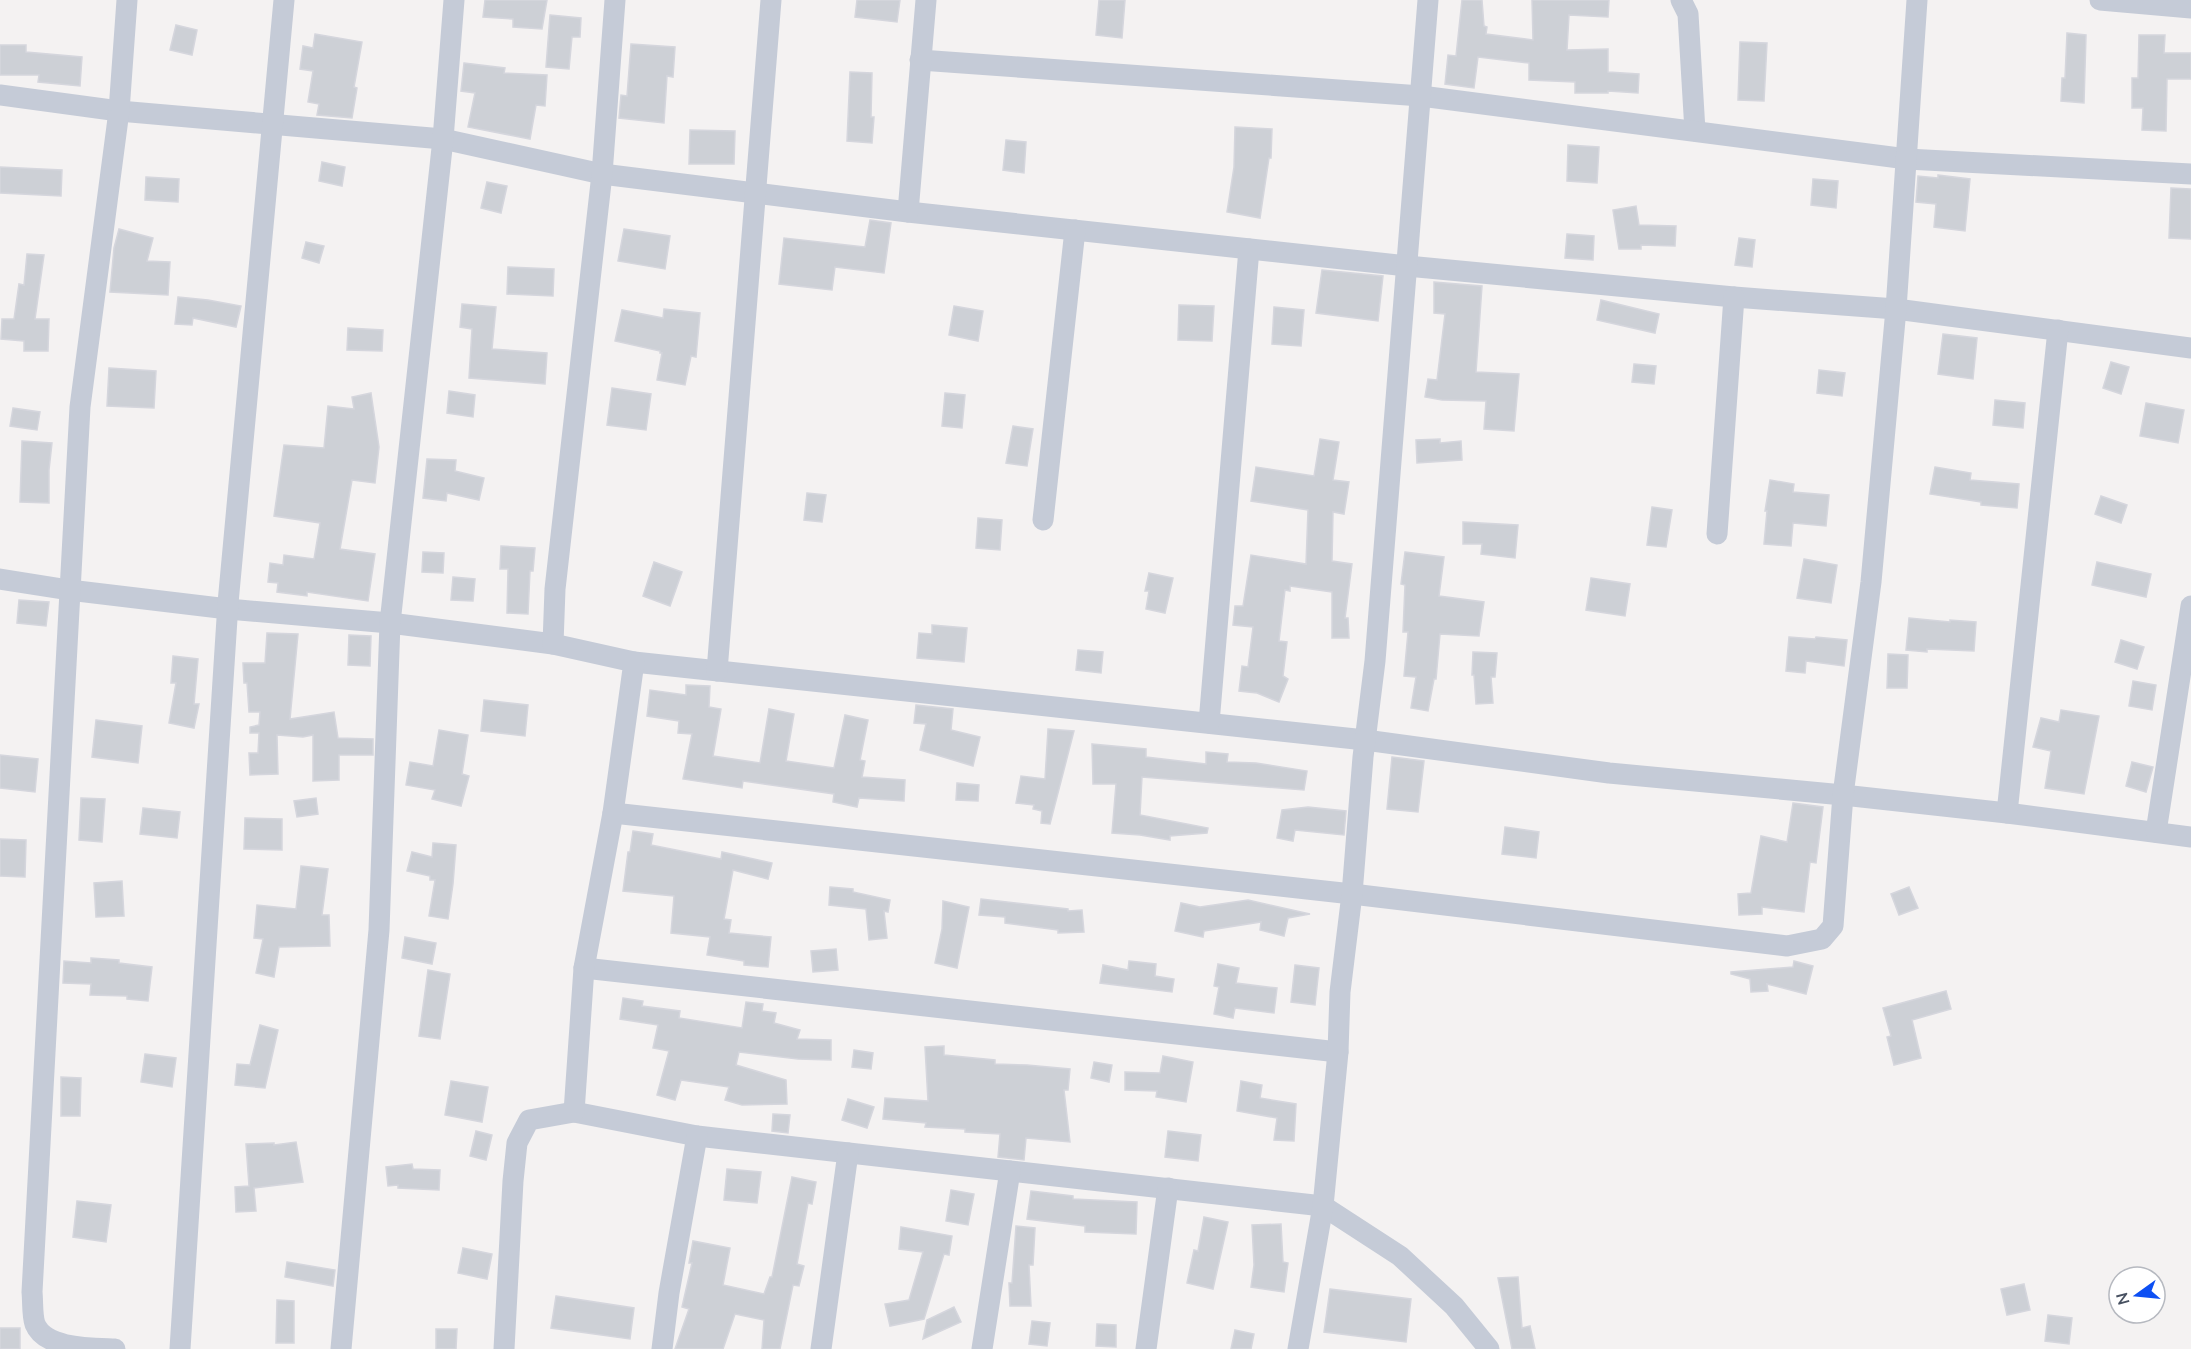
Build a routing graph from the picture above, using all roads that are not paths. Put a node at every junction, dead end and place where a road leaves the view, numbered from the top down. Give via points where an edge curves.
1 (127, 0) edge
2 (284, 0) edge
3 (454, 0) edge
4 (615, 0) edge
5 (771, 0) edge
6 (926, 0) edge
7 (1428, 0) edge
8 (1681, 0) edge
9 (1917, 0) edge
10 (2100, 0) edge
11 (2191, 8) edge
12 (920, 60) junction
13 (0, 95) edge
14 (1421, 96) junction
15 (119, 111) junction
16 (272, 125) junction
17 (1695, 131) junction
18 (443, 139) junction
19 (1907, 159) junction
20 (602, 174) junction
21 (2191, 174) edge
22 (755, 194) junction
23 (908, 212) junction
24 (1075, 230) junction
25 (1249, 249) junction
26 (1407, 266) junction
27 (1734, 297) junction
28 (1896, 309) junction
29 (2058, 330) junction
30 (2191, 348) edge
31 (1043, 520) dead end
32 (1717, 534) dead end
33 (0, 579) edge
34 (69, 590) junction
35 (2191, 606) edge
36 (228, 609) junction
37 (390, 623) junction
38 (553, 644) junction
39 (634, 662) junction
40 (717, 671) junction
41 (1209, 723) junction
42 (1365, 740) junction
43 (1843, 795) junction
44 (613, 813) junction
45 (2007, 813) junction
46 (2156, 832) junction
47 (2191, 837) edge
48 (1352, 894) junction
49 (584, 968) junction
50 (1338, 1052) junction
51 (574, 1112) junction
52 (697, 1136) junction
53 (848, 1153) junction
54 (1010, 1171) junction
55 (1168, 1188) junction
56 (1323, 1206) junction
57 (507, 1348) edge
58 (115, 1349) edge
59 (180, 1349) edge
60 (341, 1349) edge
61 (662, 1349) edge
62 (821, 1349) edge
63 (982, 1349) edge
64 (1146, 1349) edge
65 (1298, 1349) edge
66 (1489, 1349) edge

1 - 15 street
2 - 16 street
3 - 18 street
4 - 20 street
5 - 22 street
6 - 12 street
7 - 14 street
8 - 17 street via 1688,14
9 - 19 street
10 - 11 street
12 - 14 street
12 - 23 street
13 - 15 street
14 - 17 street
14 - 26 street
15 - 16 street
15 - 34 street via 81,407
16 - 18 street
16 - 36 street
17 - 19 street
18 - 20 street
18 - 37 street
19 - 21 street
19 - 28 street
20 - 22 street
20 - 38 street via 555,590
22 - 23 street
22 - 40 street
23 - 24 street
24 - 25 street
24 - 31 street
25 - 26 street
25 - 41 street
26 - 27 street
26 - 42 street via 1376,650
27 - 28 street
27 - 32 street
28 - 29 street
28 - 43 street via 1871,582
29 - 30 street
29 - 45 street
33 - 34 street
34 - 36 street
34 - 58 street via 32,1292 35,1325 47,1340 65,1346
35 - 46 street
36 - 37 street
36 - 59 street
37 - 38 street
37 - 60 street via 379,930
38 - 39 street
39 - 40 street
39 - 44 street
40 - 41 street
41 - 42 street
42 - 43 street via 1609,773
42 - 48 street
43 - 45 street
43 - 48 street via 1833,926 1822,939 1787,946
44 - 48 street
44 - 49 street
45 - 46 street
46 - 47 street
48 - 50 street via 1340,992
49 - 50 street
49 - 51 street
50 - 56 street
51 - 52 street
51 - 57 street via 529,1120 517,1143
52 - 53 street
52 - 61 street
53 - 54 street
53 - 62 street
54 - 55 street
54 - 63 street
55 - 56 street
55 - 64 street
56 - 65 street
56 - 66 street via 1400,1256 1454,1306

